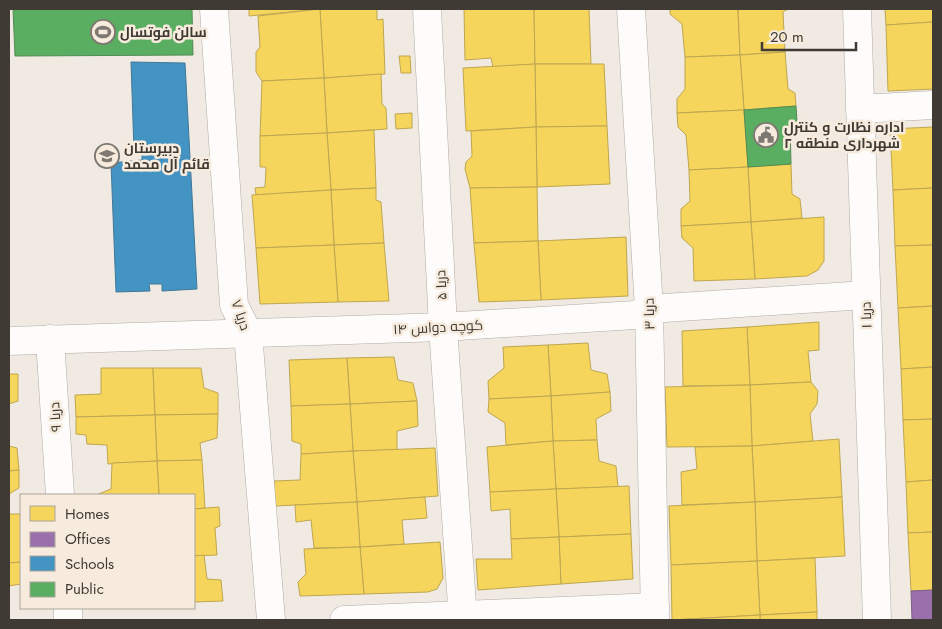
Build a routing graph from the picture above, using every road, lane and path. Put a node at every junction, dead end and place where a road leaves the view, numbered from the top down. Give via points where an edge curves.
1 (214, 9) edge
2 (427, 9) edge
3 (631, 9) edge
4 (857, 9) edge
5 (933, 105) edge
6 (860, 109) junction
7 (866, 295) junction
8 (649, 309) junction
9 (443, 327) junction
10 (248, 333) junction
11 (50, 339) junction
12 (9, 341) edge
13 (60, 494) edge
14 (655, 614) edge
15 (462, 617) edge
16 (271, 620) edge
17 (344, 620) edge
18 (877, 620) edge

1 - 10 street, دریا ۷ via 234,305
2 - 9 street, دریا ۵
3 - 8 street, دریا ۳
4 - 6 street, دریا ۱
5 - 6 street
6 - 7 street, دریا ۱
7 - 8 street, کوچه دواس ۱۴
7 - 18 street, دریا ۱
8 - 9 street, کوچه دواس ۱۴ via 635,315
8 - 14 street, دریا ۳
9 - 10 street, کوچه دواس ۱۴
9 - 15 street, دریا ۵
10 - 11 street, کوچه دواس ۱۴
10 - 16 street, دریا ۷
11 - 12 street, کوچه دواس ۱۴
11 - 13 street, دریا ۹
14 - 15 street
15 - 17 street

